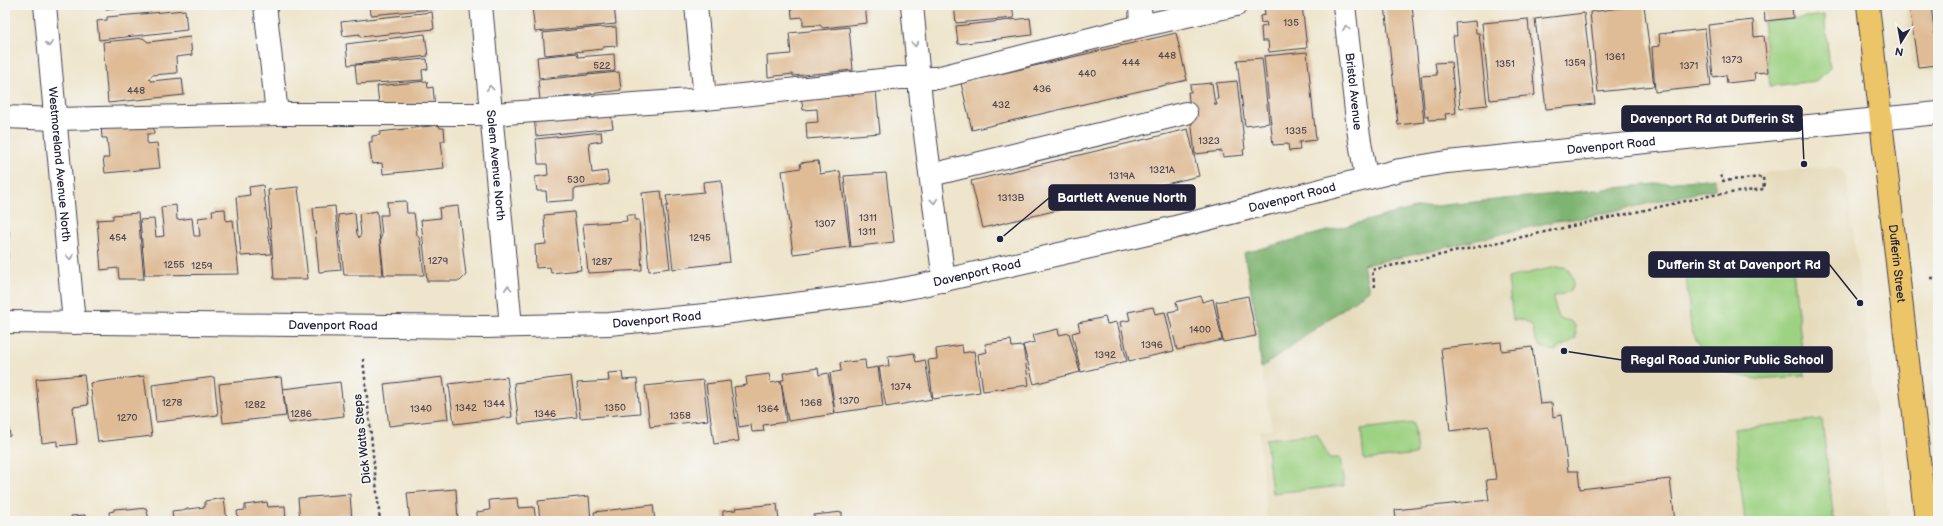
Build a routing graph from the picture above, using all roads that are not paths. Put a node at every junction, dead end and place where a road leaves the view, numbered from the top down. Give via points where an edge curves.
1 (45, 5) edge
2 (265, 5) edge
3 (481, 5) edge
4 (696, 5) edge
5 (912, 5) edge
6 (1140, 5) edge
7 (1236, 5) edge
8 (1344, 5) edge
9 (1868, 5) edge
10 (1141, 26) junction
11 (918, 77) junction
12 (705, 100) junction
13 (1186, 113) dead end
14 (1938, 113) edge
15 (277, 114) junction
16 (493, 114) junction
17 (5, 117) edge
18 (1881, 118) junction
19 (56, 119) junction
20 (931, 175) junction
21 (1366, 178) junction
22 (944, 281) junction
23 (5, 322) edge
24 (74, 323) junction
25 (511, 326) junction
26 (1926, 521) edge

1 -> 19 street, Westmoreland Avenue North
2 - 15 street
16 -> 3 street, Salem Avenue North
4 - 12 street
5 -> 11 street
6 - 10 street
7 - 10 street
21 -> 8 street, Bristol Avenue
9 - 18 main road, Dufferin Street
10 - 11 street via 937,78
11 - 12 street
11 - 20 street
12 - 16 street
13 - 20 street
14 - 18 street, Davenport Road
15 - 16 street
15 - 19 street
25 -> 16 street, Salem Avenue North
17 - 19 street
18 - 21 street, Davenport Road via 1447,162
18 - 26 main road, Dufferin Street
19 -> 24 street, Westmoreland Avenue North
20 -> 22 street
21 - 22 street, Davenport Road via 1152,233
22 - 25 street, Davenport Road via 881,293 716,314 609,324
23 - 24 street, Davenport Road
24 - 25 street, Davenport Road

